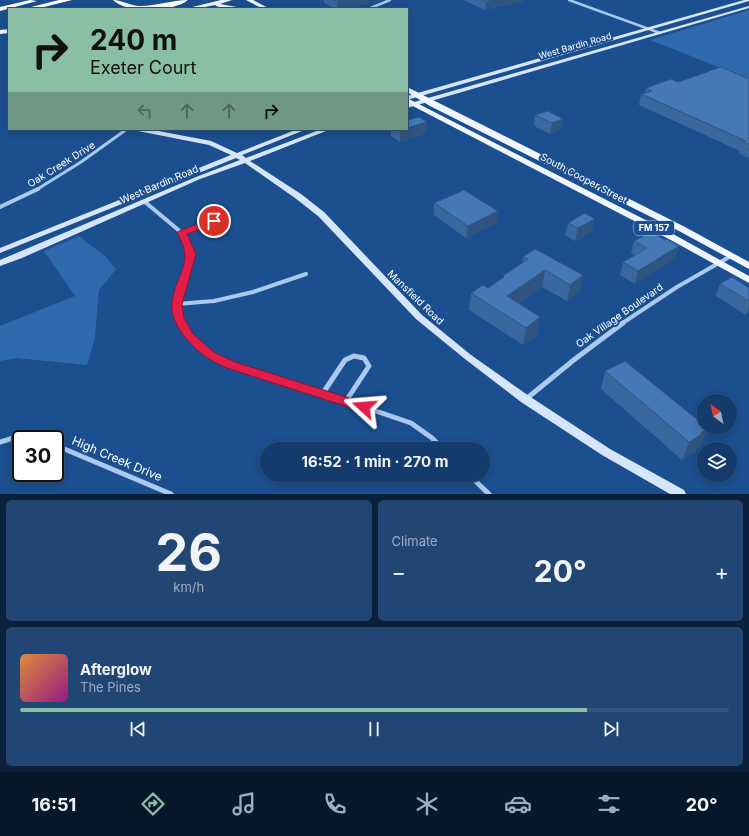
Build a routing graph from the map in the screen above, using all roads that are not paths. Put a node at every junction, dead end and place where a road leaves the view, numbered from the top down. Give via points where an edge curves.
1 (40, 0) edge
2 (69, 0) edge
3 (116, 0) edge
4 (185, 0) edge
5 (227, 0) edge
6 (248, 0) edge
7 (390, 0) edge
8 (568, 0) edge
9 (749, 0) edge
10 (258, 2) edge
11 (749, 6) edge
12 (196, 7) junction
13 (31, 8) edge
14 (192, 8) edge
15 (240, 8) edge
16 (370, 8) edge
17 (0, 9) edge
18 (650, 29) junction
19 (660, 33) junction
20 (547, 58) junction
21 (557, 62) junction
22 (408, 90) edge
23 (417, 95) junction
24 (408, 99) edge
25 (408, 100) edge
26 (427, 100) junction
27 (415, 104) junction
28 (408, 106) edge
29 (126, 130) edge
30 (143, 130) edge
31 (302, 130) edge
32 (325, 130) edge
33 (241, 157) junction
34 (144, 202) junction
35 (0, 207) edge
36 (214, 221) dead end
37 (182, 233) junction
38 (0, 251) edge
39 (730, 256) junction
40 (718, 262) junction
41 (0, 263) edge
42 (749, 266) edge
43 (306, 274) dead end
44 (749, 280) edge
45 (176, 304) junction
46 (323, 393) junction
47 (525, 399) junction
48 (346, 401) junction
49 (12, 437) edge
50 (0, 442) edge
51 (436, 442) edge
52 (64, 449) edge
53 (476, 482) edge
54 (171, 494) edge
55 (489, 494) edge
56 (680, 494) edge

1 - 17 highway
2 - 13 highway
3 - 4 highway via 124,5 143,8 165,6
5 - 12 main road
5 - 15 main road
6 - 10 main road
7 - 16 street
8 - 18 street
9 - 18 main road, West Bardin Road
11 - 19 main road, West Bardin Road
12 - 14 main road
12 - 15 main road via 221,5
18 - 19 street
18 - 20 main road, West Bardin Road
19 - 21 main road, West Bardin Road
20 - 21 main road
20 - 23 main road, West Bardin Road
21 - 26 main road, West Bardin Road
22 - 23 main road, South Cooper Street / FM 157
23 - 24 main road, West Bardin Road
23 - 26 main road, South Cooper Street / FM 157
25 - 27 main road, South Cooper Street / FM 157
26 - 27 main road, West Bardin Road
26 - 39 main road, South Cooper Street / FM 157
27 - 28 main road, West Bardin Road
27 - 40 main road, South Cooper Street / FM 157
29 - 35 street, Oak Creek Drive via 60,176 19,200
30 - 33 main road, Mansfield Road via 206,142
31 - 33 main road, West Bardin Road
32 - 33 main road, West Bardin Road
33 - 34 main road, West Bardin Road
33 - 38 main road, West Bardin Road
33 - 47 main road, Mansfield Road via 320,214 419,317
34 - 37 street
34 - 41 main road, West Bardin Road
36 - 37 street
37 - 45 street via 191,254
39 - 40 street, Oak Village Boulevard
39 - 42 main road, South Cooper Street / FM 157
40 - 44 main road, South Cooper Street / FM 157
40 - 47 street, Oak Village Boulevard via 665,293 605,335
43 - 45 street via 253,292 214,301
45 - 46 street via 179,318 190,336 211,355 231,365
46 - 48 street
46 - 48 street via 345,360 354,356 364,358 369,366
47 - 56 main road, Mansfield Road via 606,452
48 - 51 street via 411,423
49 - 50 street
52 - 54 street, High Creek Drive
53 - 55 street

